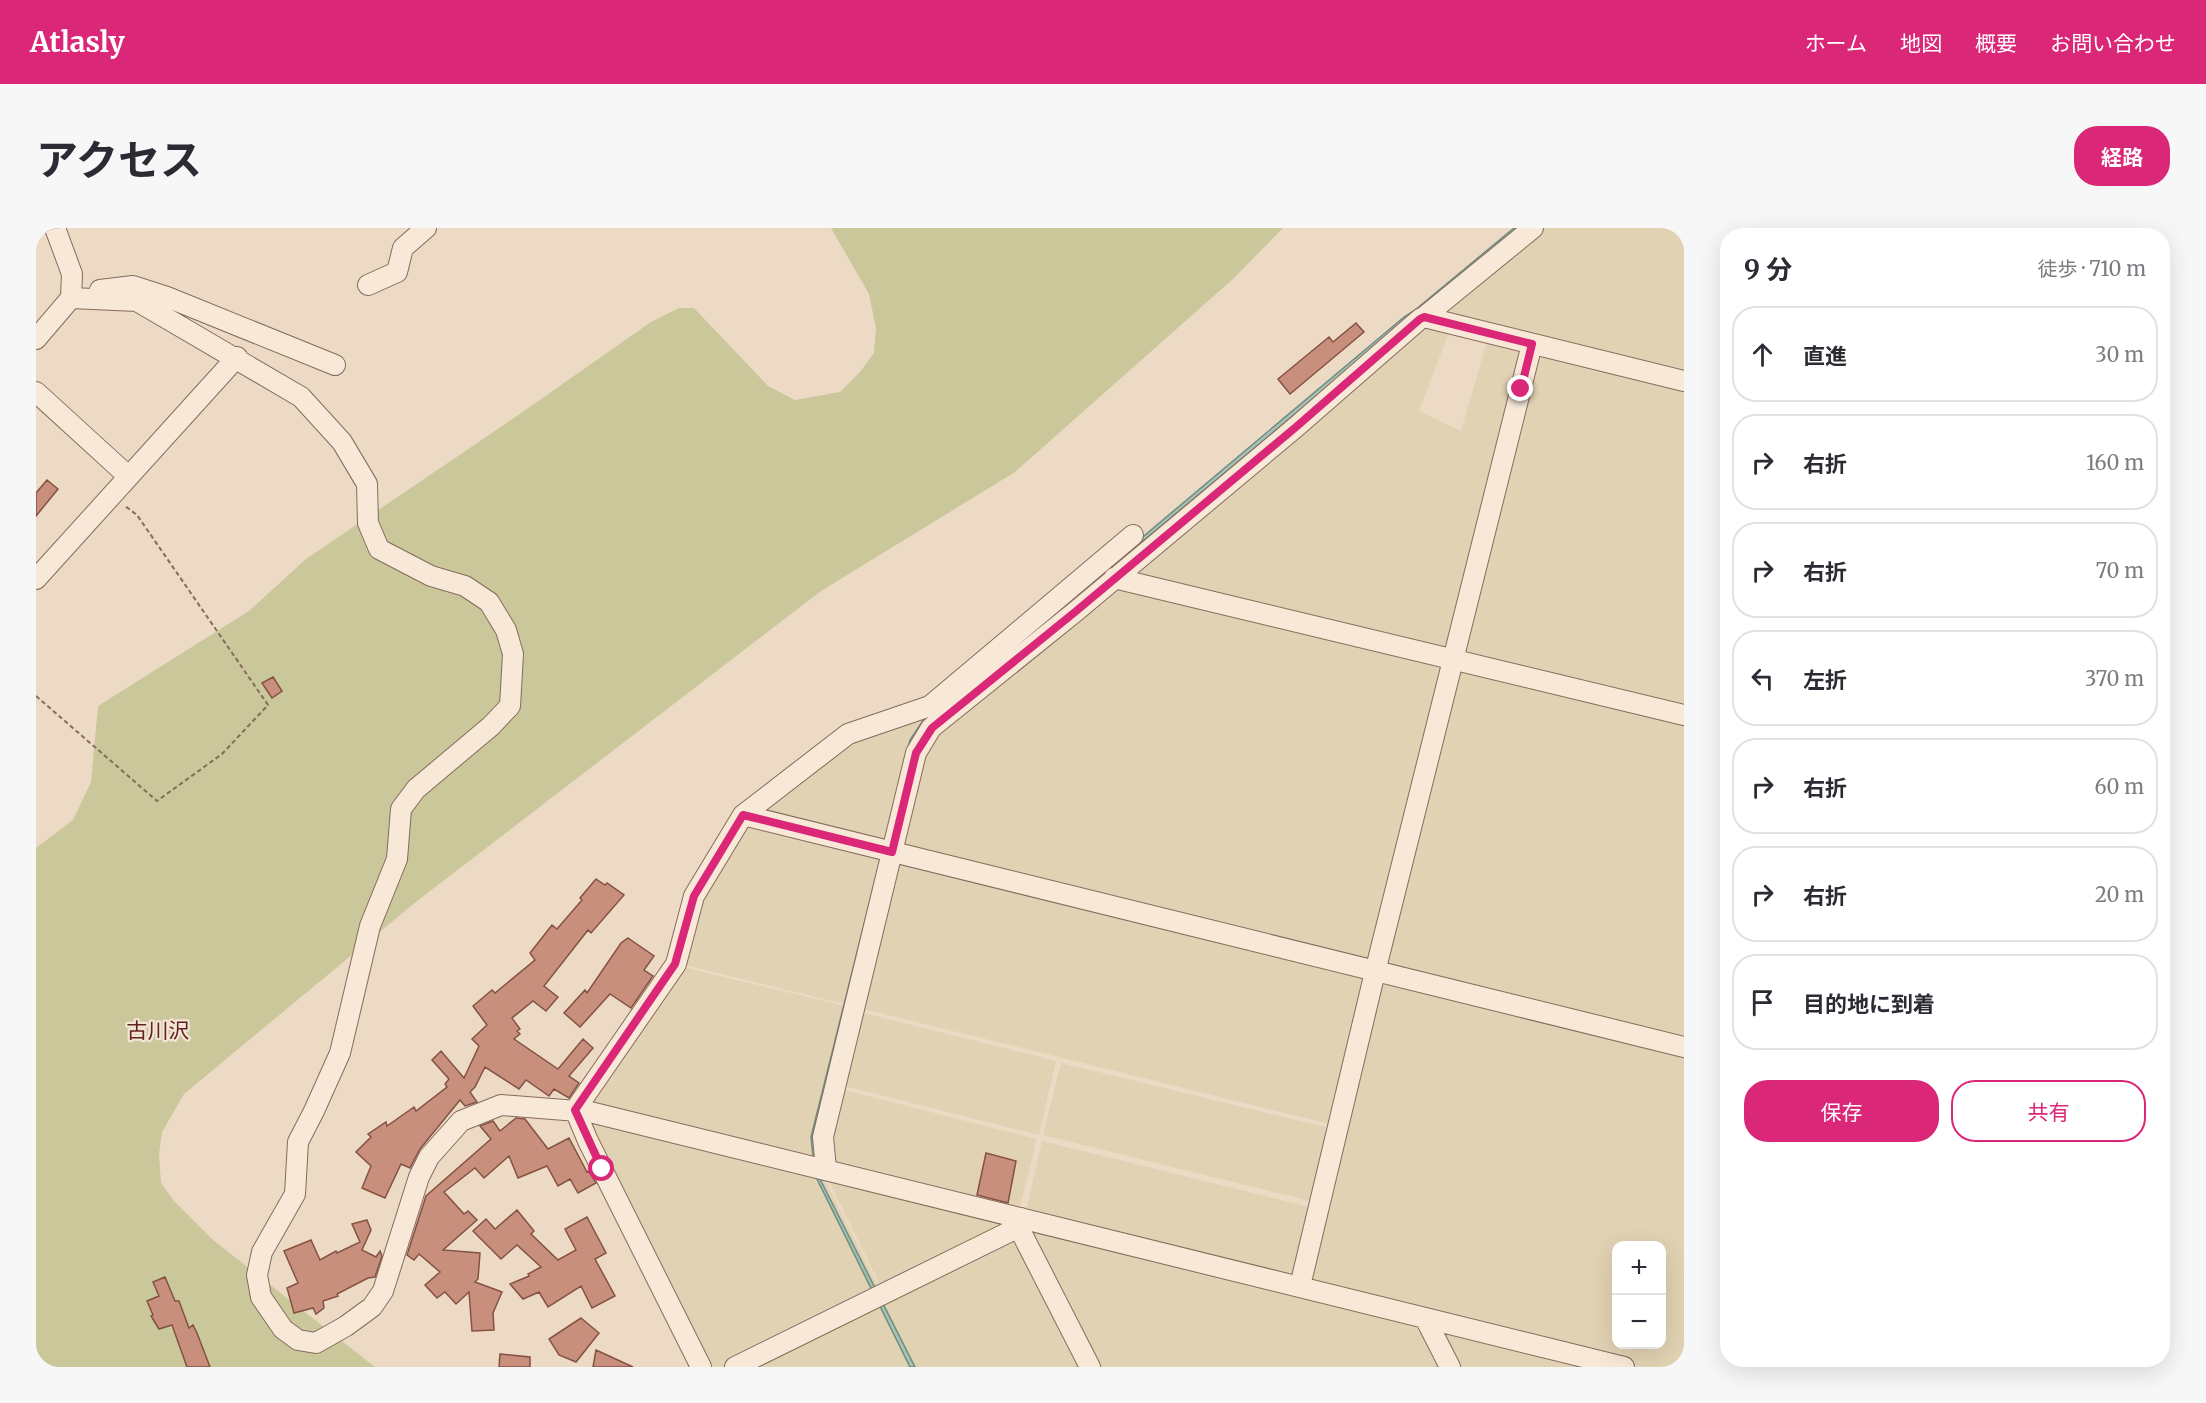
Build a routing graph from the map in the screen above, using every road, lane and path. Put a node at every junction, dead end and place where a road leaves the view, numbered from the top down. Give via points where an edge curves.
1 (55, 228) edge
2 (426, 228) edge
3 (1533, 228) edge
4 (368, 285) dead end
5 (71, 298) junction
6 (1424, 317) junction
7 (36, 339) edge
8 (1532, 344) junction
9 (237, 357) junction
10 (335, 365) dead end
11 (1684, 381) edge
12 (36, 392) edge
13 (128, 476) junction
14 (111, 495) junction
15 (1133, 535) dead end
16 (1114, 578) junction
17 (36, 579) edge
18 (1453, 660) junction
19 (36, 696) edge
20 (1684, 715) edge
21 (743, 815) junction
22 (892, 852) junction
23 (1375, 972) junction
24 (1684, 1047) edge
25 (575, 1110) junction
26 (826, 1169) junction
27 (1021, 1218) junction
28 (1300, 1286) junction
29 (1425, 1318) junction
30 (701, 1367) edge
31 (735, 1367) edge
32 (1090, 1367) edge
33 (1450, 1367) edge
34 (1624, 1367) edge

1 - 5 street via 72,274
2 - 4 street via 402,248 397,272
3 - 6 street
5 - 7 street
5 - 9 street via 137,301
5 - 10 street via 133,286
6 - 8 street
6 - 16 street
8 - 11 street
8 - 18 street
9 - 13 street
9 - 25 street via 301,397 342,442 367,484 368,523 379,549 431,576 465,586 489,602 506,630 513,654 510,706 416,789 401,809 397,859 370,926 340,1053 298,1142 295,1194 262,1252 257,1275 261,1297 283,1329 298,1340 316,1343 346,1326 372,1307 383,1291 419,1177 429,1157 461,1121 501,1105
12 - 13 street
13 - 14 street
14 - 17 street
14 - 19 path via 137,515 268,705 222,754 157,801
15 - 21 street via 930,706 848,734
16 - 18 street
16 - 22 street via 932,728 916,753
18 - 20 street
18 - 23 street
21 - 22 street
21 - 25 street via 694,896 675,964
22 - 23 street
22 - 26 street via 823,1137
23 - 24 street
23 - 28 street
25 - 26 street
25 - 30 street
26 - 27 street
27 - 28 street
27 - 31 street via 1015,1229
27 - 32 street via 1022,1234
28 - 29 street
29 - 33 street
29 - 34 street

